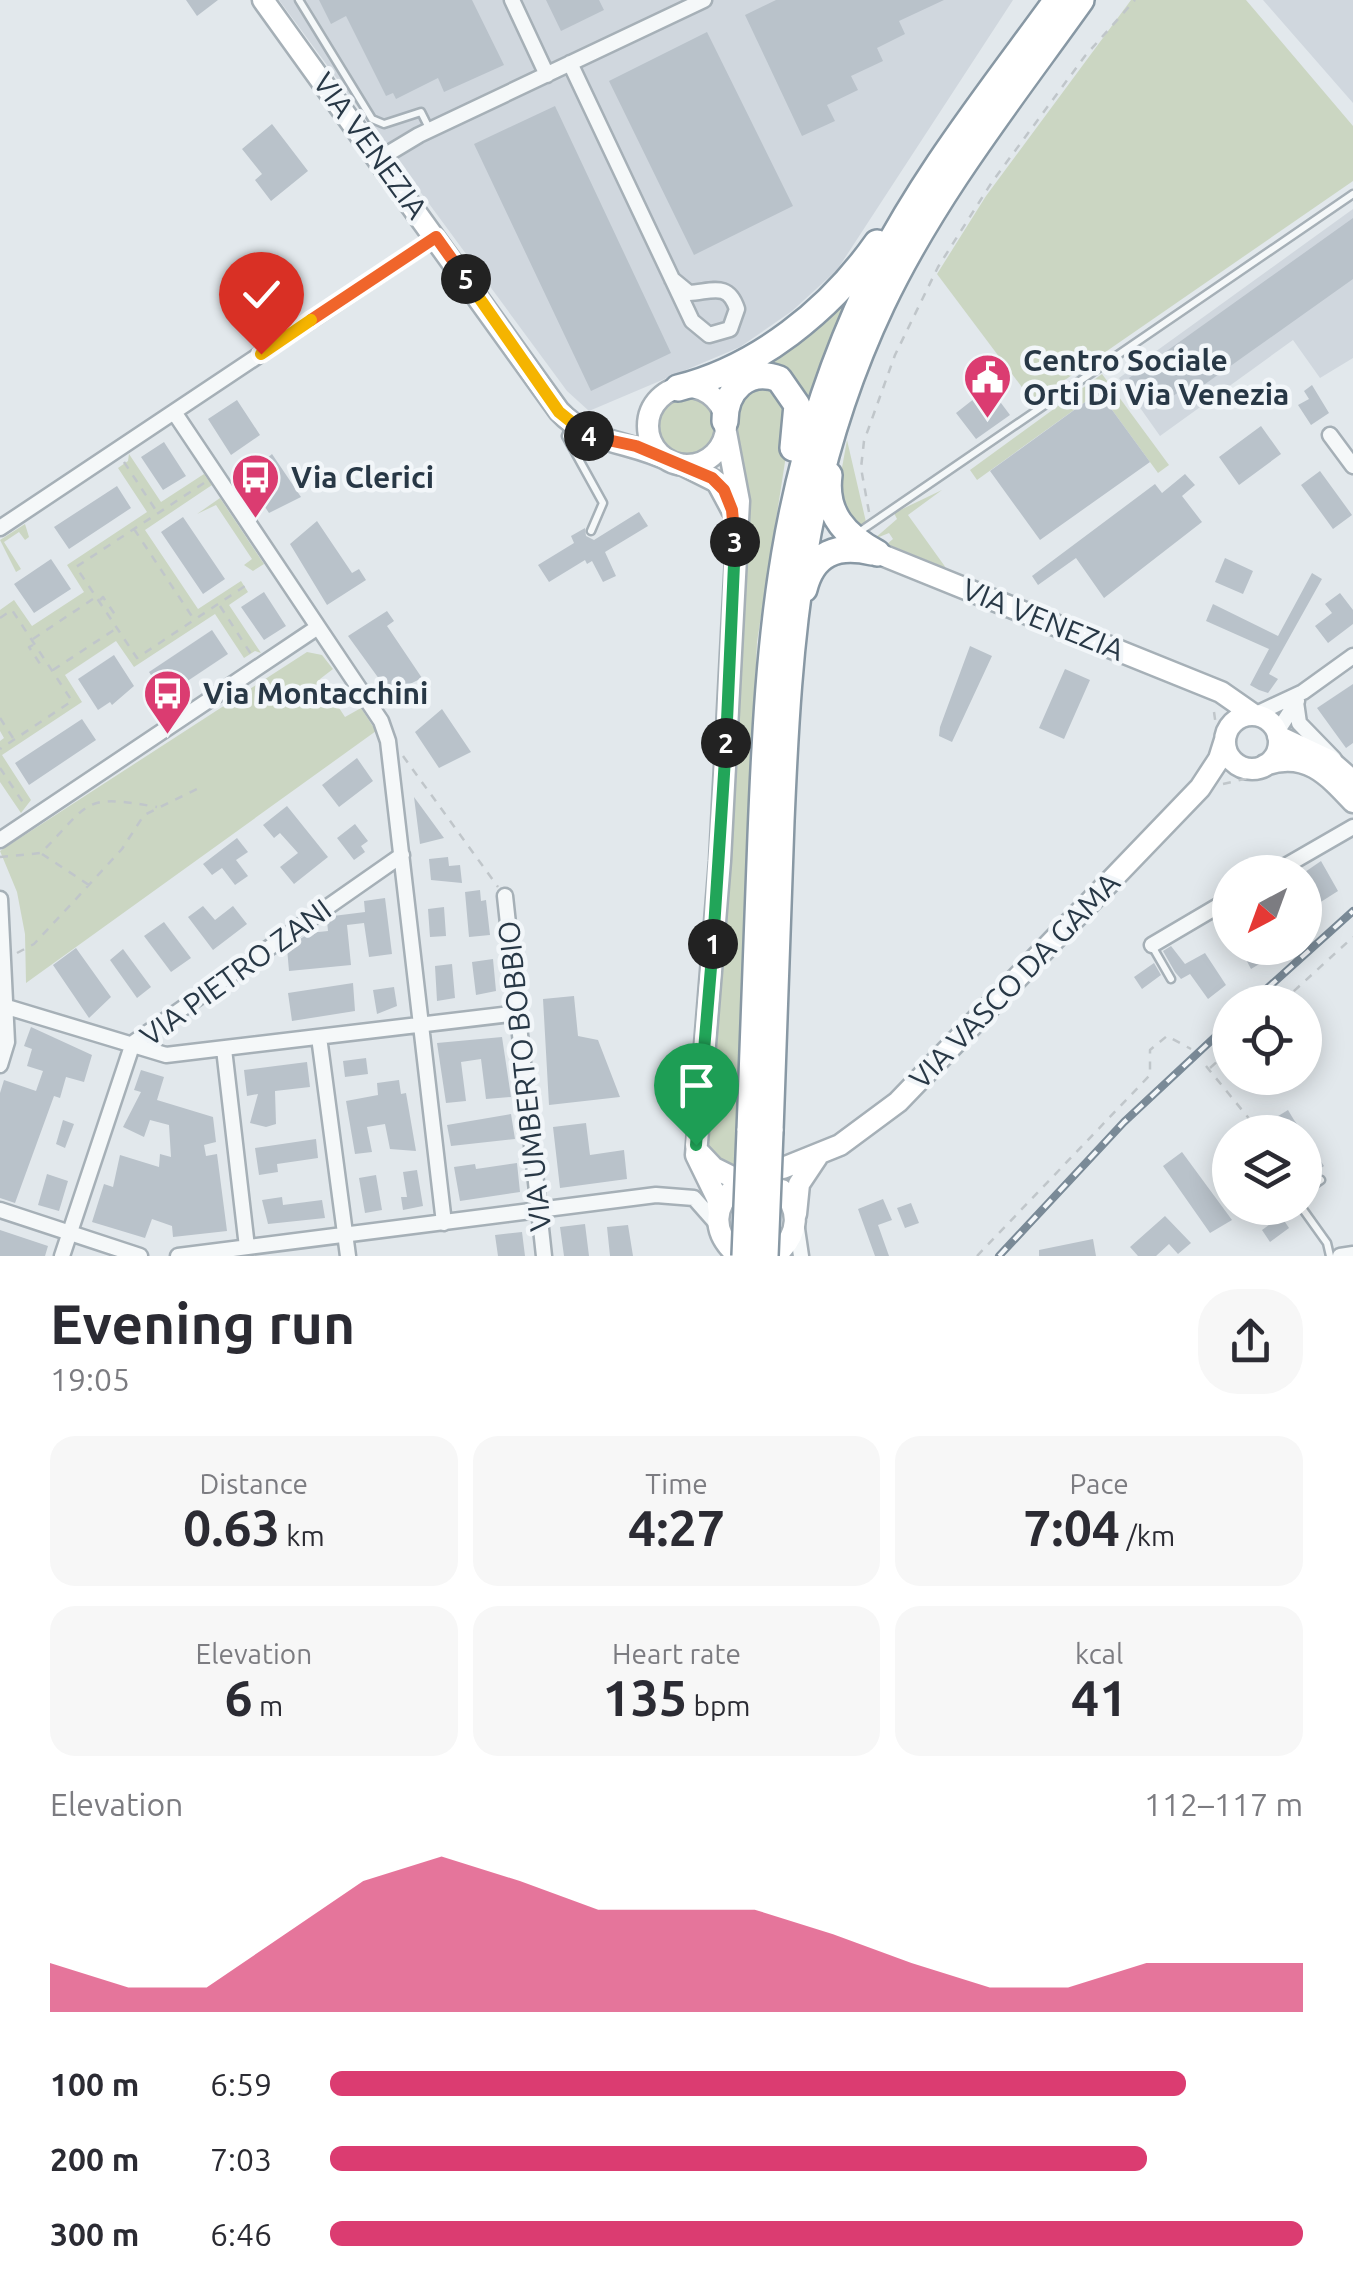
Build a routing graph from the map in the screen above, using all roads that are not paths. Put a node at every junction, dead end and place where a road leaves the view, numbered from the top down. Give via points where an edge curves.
1 (263, 0) edge
2 (299, 0) edge
3 (512, 0) edge
4 (704, 0) edge
5 (1048, 0) edge
6 (1057, 0) edge
7 (1084, 0) edge
8 (570, 64) junction
9 (546, 74) junction
10 (1003, 75) junction
11 (430, 130) junction
12 (959, 137) junction
13 (380, 159) junction
14 (1353, 194) edge
15 (436, 237) junction
16 (672, 279) junction
17 (872, 326) junction
18 (668, 395) junction
19 (174, 412) junction
20 (575, 421) junction
21 (725, 424) junction
22 (1330, 435) dead end
23 (673, 462) junction
24 (1353, 466) edge
25 (840, 524) junction
26 (870, 526) junction
27 (736, 527) junction
28 (0, 528) edge
29 (591, 531) dead end
30 (877, 554) junction
31 (772, 619) junction
32 (318, 627) junction
33 (1353, 656) edge
34 (1207, 688) junction
35 (1300, 697) junction
36 (786, 712) junction
37 (1254, 715) junction
38 (1277, 734) junction
39 (1226, 736) junction
40 (1298, 760) junction
41 (1259, 770) junction
42 (1351, 782) edge
43 (1200, 788) junction
44 (1353, 802) edge
45 (1353, 827) edge
46 (0, 840) edge
47 (402, 855) junction
48 (1304, 855) edge
49 (505, 896) road end
50 (0, 900) edge
51 (1212, 910) edge
52 (1152, 945) joint
53 (1172, 978) dead end
54 (7, 1007) junction
55 (519, 1013) junction
56 (420, 1024) junction
57 (319, 1037) junction
58 (133, 1043) junction
59 (224, 1049) junction
60 (0, 1065) edge
61 (760, 1131) junction
62 (697, 1148) junction
63 (817, 1157) junction
64 (782, 1168) dead end
65 (782, 1190) dead end
66 (0, 1210) edge
67 (540, 1210) junction
68 (796, 1219) junction
69 (719, 1222) junction
70 (444, 1223) junction
71 (1314, 1225) edge
72 (70, 1233) junction
73 (345, 1235) junction
74 (247, 1247) junction
75 (738, 1253) edge
76 (772, 1254) edge
77 (1353, 1254) edge
78 (62, 1256) edge
79 (140, 1256) edge
80 (178, 1256) edge
81 (348, 1256) edge
82 (544, 1256) edge
83 (801, 1256) edge
84 (1330, 1256) edge
85 (1340, 1256) edge

1 - 13 street, VIA VENEZIA
2 - 11 lane via 372,119 384,124 421,112
3 - 9 street
4 - 8 street
5 - 10 highway
6 - 10 highway
7 - 17 highway via 933,210
8 - 9 street
8 - 16 street
9 - 11 street
10 - 12 highway
11 - 13 street
12 - 18 highway via 822,306 745,361
12 - 31 highway via 897,232 841,349 799,475
13 - 15 street, VIA VENEZIA
14 - 26 lane
15 - 19 street
15 - 20 street, VIA VENEZIA
16 - 16 street via 696,328 716,335 730,329 737,308 730,295 716,288 690,292
17 - 25 highway via 830,472 828,496
17 - 36 highway via 810,510
18 - 20 street via 619,431
18 - 21 street via 709,394
18 - 23 street via 648,431 656,449
19 - 28 street
19 - 32 street
20 - 23 street, VIA VENEZIA via 591,437
20 - 29 lane via 566,436 603,503
21 - 23 street via 712,455 696,464
21 - 27 street via 740,501
21 - 31 highway via 734,388 757,375 785,383 797,404 773,552
22 - 24 street
23 - 27 street, VIA VENEZIA via 721,486
25 - 26 lane via 853,532
25 - 30 highway
26 - 30 lane via 867,541
27 - 62 street
30 - 34 street, VIA VENEZIA
30 - 36 highway via 833,550 810,570
31 - 61 highway
32 - 46 street
32 - 47 street via 381,721
33 - 35 street
34 - 37 street, VIA VENEZIA
34 - 39 street via 1224,716
35 - 37 street
35 - 38 street
35 - 42 street via 1299,723
36 - 61 highway
37 - 38 street, VIA VENEZIA
37 - 39 street via 1238,718
38 - 41 street via 1276,752
38 - 42 street, VIA VENEZIA via 1330,760
39 - 41 street via 1234,762
39 - 43 street, VIA VASCO DA GAMA
40 - 41 street
40 - 42 street via 1319,762
40 - 44 street via 1321,770
41 - 43 street, VIA VASCO DA GAMA via 1229,772
43 - 63 street, VIA VASCO DA GAMA via 907,1094
45 - 48 street
47 - 56 street
47 - 58 street, VIA PIETRO ZANI
49 - 55 street, VIA UMBERTO BOBBIO
50 - 54 street
51 - 52 street
52 - 53 lane
54 - 58 street
54 - 60 street
55 - 56 street
55 - 67 street, VIA UMBERTO BOBBIO
56 - 57 street
56 - 70 street
57 - 59 street
57 - 73 street
58 - 59 street via 166,1055
58 - 72 street, VIA PIETRO ZANI
59 - 74 street
61 - 75 highway, bridge
61 - 76 highway, bridge
62 - 69 street via 697,1163 718,1200
62 - 69 street via 734,1183
63 - 64 street, VIA VASCO DA GAMA
63 - 68 street via 799,1184
65 - 68 street
66 - 72 street
67 - 69 street via 670,1194 700,1202
67 - 70 street
67 - 82 street, VIA UMBERTO BOBBIO
68 - 76 street via 791,1238
68 - 83 street
69 - 75 street
70 - 73 street
71 - 84 lane
72 - 78 street, VIA PIETRO ZANI
72 - 79 street
73 - 74 street
73 - 81 street
74 - 80 street
77 - 85 street

